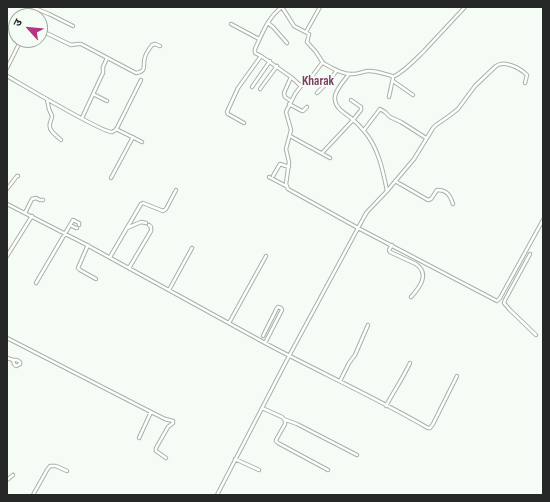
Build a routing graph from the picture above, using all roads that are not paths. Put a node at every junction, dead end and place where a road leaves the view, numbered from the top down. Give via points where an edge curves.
1 (32, 7) edge
2 (282, 7) edge
3 (320, 7) edge
4 (465, 7) edge
5 (268, 23) junction
6 (231, 24) dead end
7 (73, 26) dead end
8 (306, 32) junction
9 (48, 34) edge
10 (260, 39) junction
11 (287, 43) dead end
12 (160, 46) dead end
13 (17, 48) edge
14 (261, 56) junction
15 (107, 58) junction
16 (270, 61) junction
17 (323, 63) junction
18 (276, 66) junction
19 (7, 68) edge
20 (337, 70) junction
21 (349, 74) junction
22 (7, 76) edge
23 (291, 77) junction
24 (393, 77) junction
25 (141, 80) dead end
26 (393, 81) junction
27 (525, 83) dead end
28 (301, 86) junction
29 (252, 87) dead end
30 (260, 89) dead end
31 (317, 93) dead end
32 (93, 94) junction
33 (413, 95) dead end
34 (389, 97) dead end
35 (47, 99) junction
36 (352, 100) dead end
37 (107, 101) dead end
38 (290, 103) junction
39 (307, 107) dead end
40 (82, 118) junction
41 (353, 120) junction
42 (244, 123) dead end
43 (116, 128) junction
44 (364, 130) junction
45 (290, 136) junction
46 (133, 137) junction
47 (426, 138) junction
48 (61, 140) dead end
49 (142, 142) dead end
50 (322, 153) junction
51 (330, 158) dead end
52 (289, 167) junction
53 (18, 176) dead end
54 (273, 176) dead end
55 (269, 177) dead end
56 (111, 178) dead end
57 (396, 181) junction
58 (287, 186) junction
59 (7, 189) edge
60 (176, 190) dead end
61 (387, 191) junction
62 (44, 200) dead end
63 (7, 204) edge
64 (453, 204) dead end
65 (25, 213) junction
66 (32, 216) junction
67 (543, 220) edge
68 (70, 225) junction
69 (127, 228) junction
70 (358, 228) junction
71 (65, 233) junction
72 (88, 245) junction
73 (392, 245) junction
74 (192, 248) dead end
75 (530, 254) dead end
76 (7, 256) edge
77 (266, 256) dead end
78 (110, 257) junction
79 (129, 268) junction
80 (96, 279) dead end
81 (36, 284) dead end
82 (168, 290) junction
83 (411, 297) dead end
84 (230, 323) junction
85 (368, 325) dead end
86 (536, 335) dead end
87 (263, 336) dead end
88 (7, 338) edge
89 (265, 343) junction
90 (289, 356) junction
91 (7, 358) edge
92 (12, 360) dead end
93 (410, 363) dead end
94 (457, 376) dead end
95 (340, 381) junction
96 (386, 406) junction
97 (262, 408) junction
98 (151, 412) junction
99 (285, 420) junction
100 (139, 438) dead end
101 (357, 455) dead end
102 (166, 458) dead end
103 (235, 459) junction
104 (259, 470) dead end
105 (328, 470) dead end
106 (67, 471) dead end
107 (13, 475) dead end
108 (7, 480) edge
109 (33, 495) edge
110 (217, 495) edge

1 - 7 street
2 - 5 street
2 - 8 street via 293,25
3 - 8 street
4 - 24 street via 415,60
5 - 10 street
5 - 11 street
6 - 10 street
8 - 17 street via 309,35 308,43
9 - 15 street via 71,45 81,44
10 - 14 street via 254,51
12 - 15 street via 151,46 144,59 144,67 138,73
13 - 19 street
14 - 16 street
14 - 42 street via 238,88 227,112
15 - 32 street
16 - 18 street
16 - 29 street
17 - 20 street
17 - 28 street
18 - 23 street
18 - 30 street
20 - 21 street
20 - 31 street
21 - 24 street via 371,71
21 - 41 street via 336,93 335,100 341,110
22 - 35 street
23 - 28 street
23 - 38 street via 284,93
24 - 26 street
25 - 43 street
26 - 33 street
26 - 34 street
27 - 47 street via 527,75 521,70 504,63 498,64 455,112 436,124
28 - 38 street
32 - 37 street
32 - 40 street
35 - 40 street
35 - 48 street via 52,116 50,129
36 - 41 street via 362,109
38 - 39 street via 302,111
38 - 45 street via 286,113 291,128
40 - 43 street via 108,131 113,132
41 - 44 street
41 - 50 street
43 - 46 street
44 - 47 street via 380,110
44 - 61 street via 382,168
45 - 50 street
45 - 52 street via 286,149
46 - 49 street
46 - 56 street
47 - 57 street
50 - 51 street
52 - 54 street via 280,164
52 - 58 street
53 - 59 street
55 - 58 street
57 - 61 street
57 - 64 street via 428,200 437,190 449,193
58 - 70 street via 294,193
60 - 69 street via 165,211 141,204
61 - 70 street via 367,212
62 - 65 street via 32,198
63 - 65 street
65 - 66 street
66 - 71 street
66 - 76 street
67 - 73 street via 497,301
68 - 68 street via 76,228 79,224 73,220
68 - 71 street
69 - 78 street
69 - 79 street via 141,222 151,227
70 - 73 street
70 - 90 street
71 - 72 street
71 - 81 street
72 - 78 street
72 - 80 street via 78,268
73 - 83 street via 390,252 416,264 422,271 422,281
74 - 82 street
75 - 86 street via 504,303
77 - 84 street
78 - 79 street
79 - 82 street
82 - 84 street
84 - 89 street
85 - 95 street
87 - 89 street via 277,308 281,307 282,310
88 - 98 street
89 - 90 street
90 - 95 street
90 - 97 street
91 - 92 street
93 - 96 street
94 - 96 street via 429,428
95 - 96 street
97 - 99 street
97 - 103 street
98 - 100 street
98 - 102 street via 174,421 156,448 156,452
99 - 101 street
99 - 105 street via 277,442
103 - 104 street
103 - 110 street
106 - 109 street via 50,466
107 - 108 street

